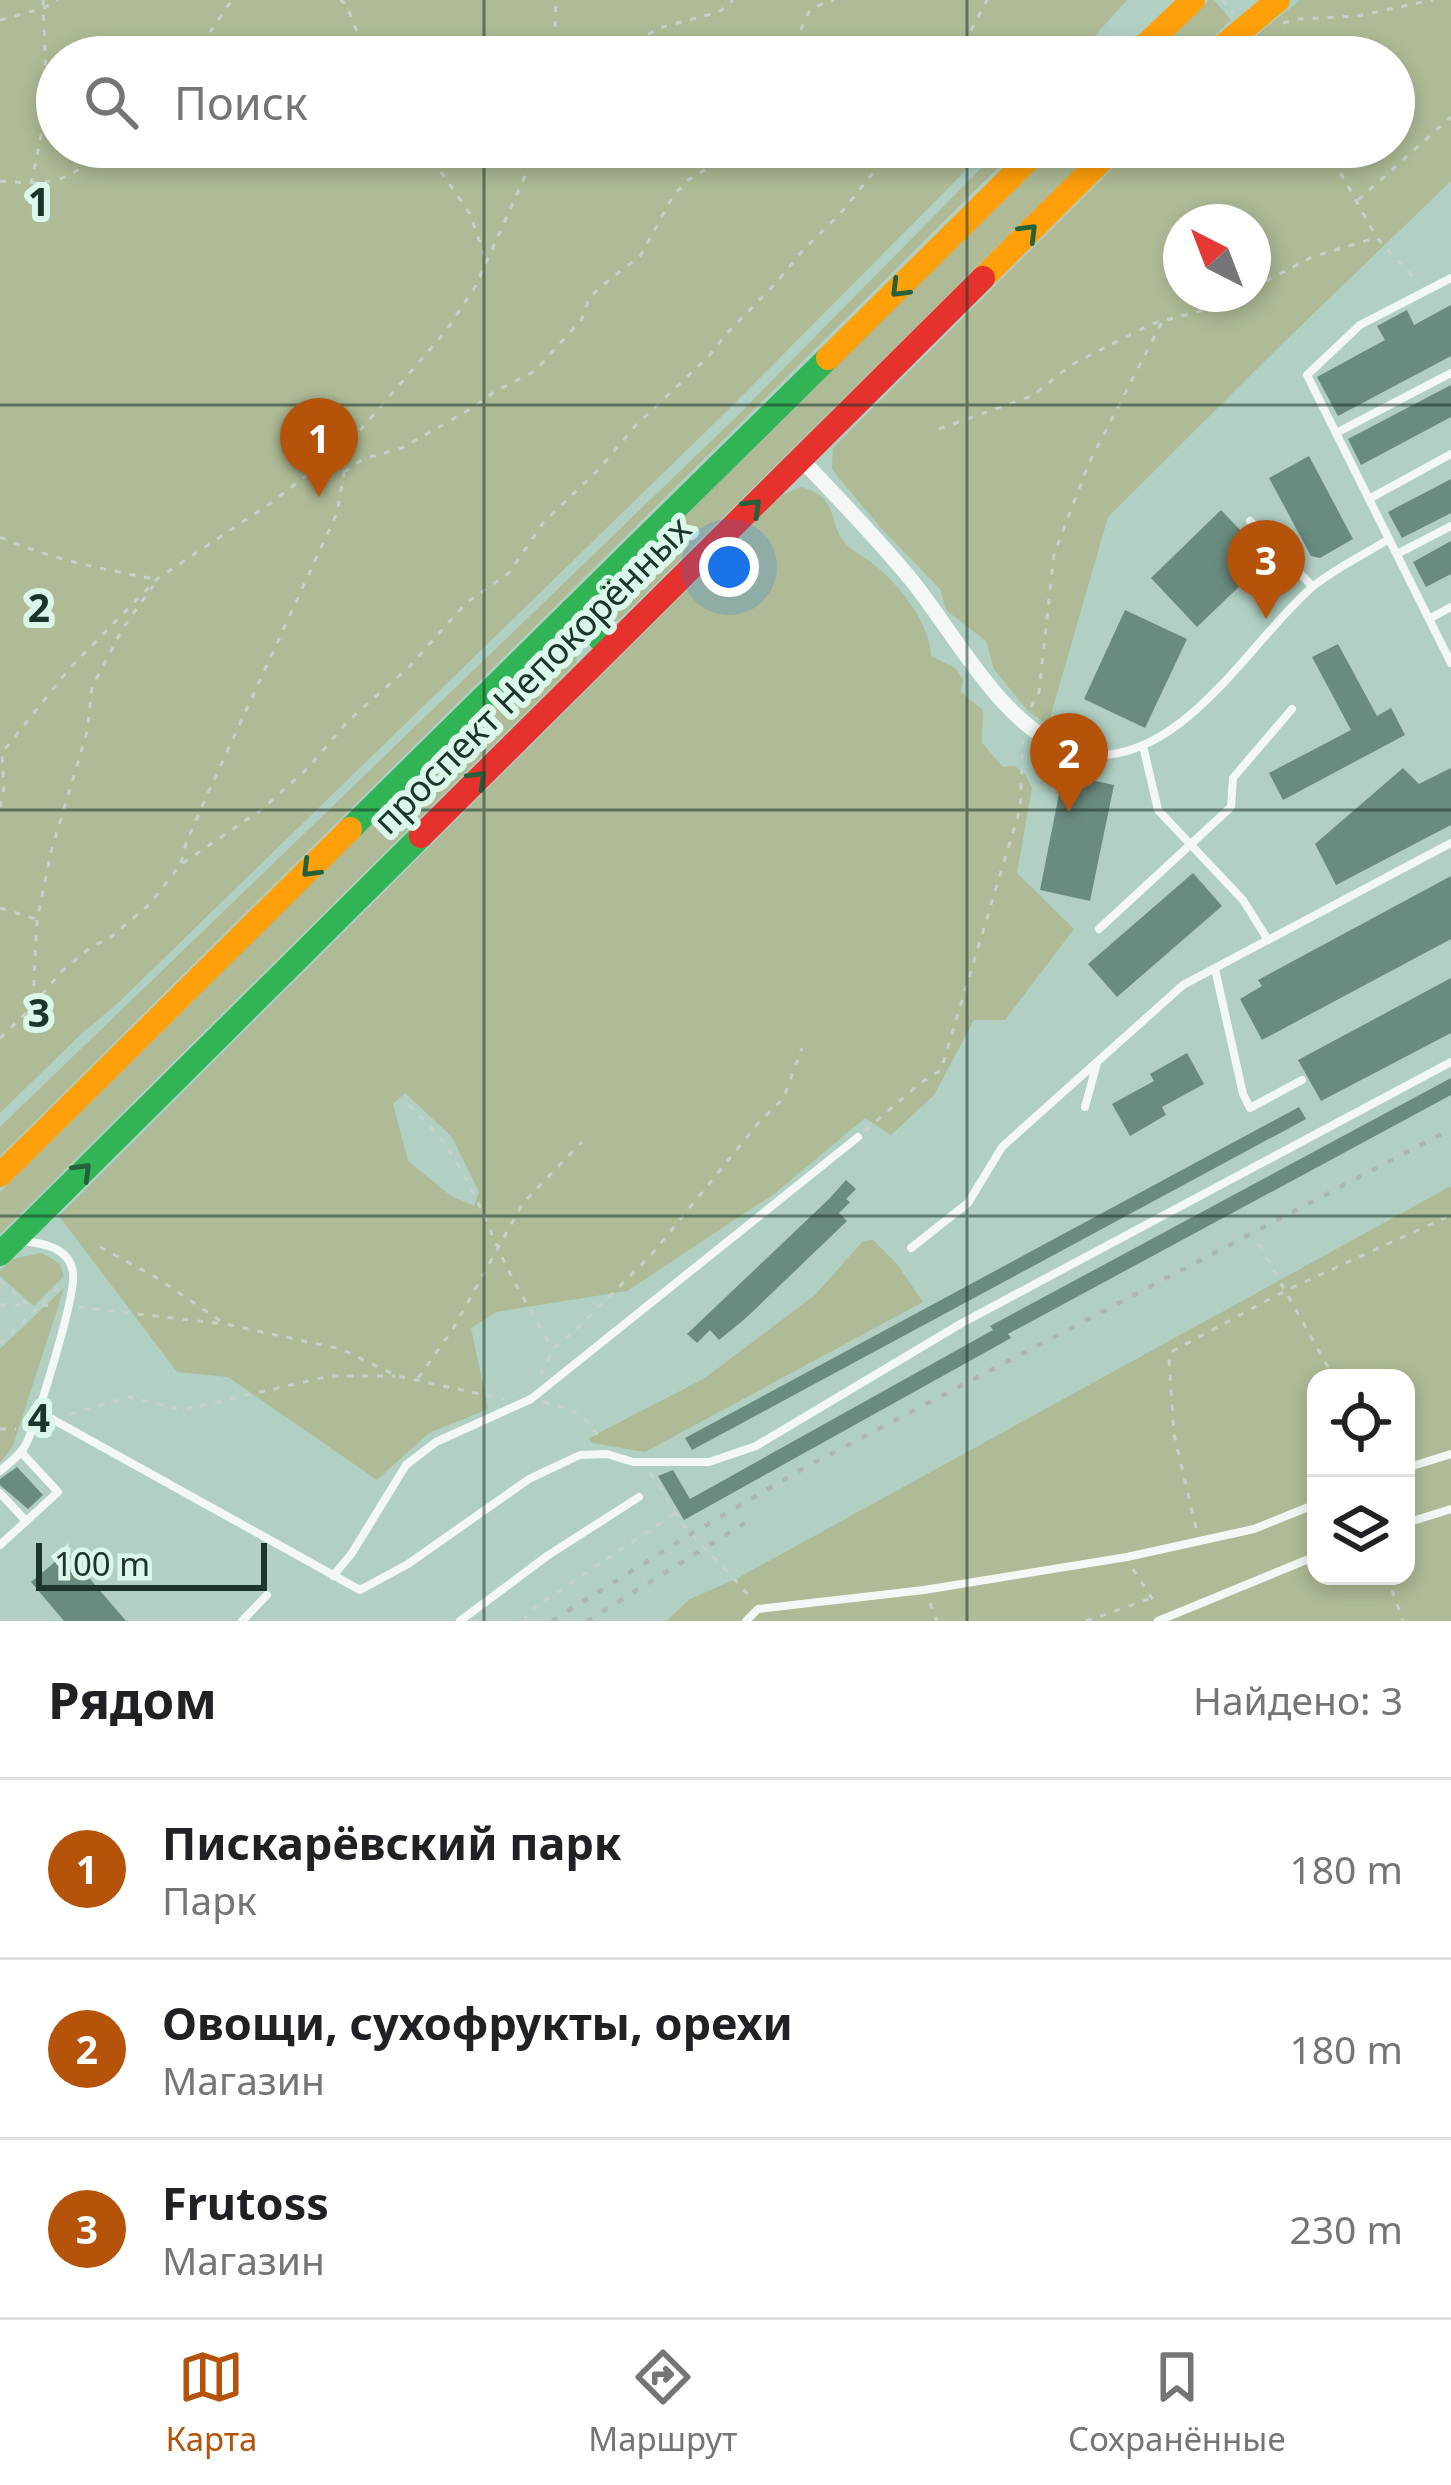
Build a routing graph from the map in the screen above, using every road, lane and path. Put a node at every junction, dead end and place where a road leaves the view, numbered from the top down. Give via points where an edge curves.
1 (43, 0) edge
2 (58, 0) edge
3 (232, 0) edge
4 (340, 0) edge
5 (556, 0) edge
6 (733, 0) edge
7 (834, 0) edge
8 (988, 0) edge
9 (1193, 0) edge
10 (1222, 0) edge
11 (1278, 0) edge
12 (1433, 0) edge
13 (44, 8) junction
14 (1236, 16) dead end
15 (0, 20) edge
16 (1270, 30) dead end
17 (45, 36) edge
18 (207, 36) edge
19 (359, 36) edge
20 (555, 36) edge
21 (645, 36) edge
22 (798, 36) edge
23 (968, 36) edge
24 (1154, 36) edge
25 (1233, 36) edge
26 (1451, 117) edge
27 (1415, 149) edge
28 (36, 160) edge
29 (80, 168) edge
30 (438, 168) edge
31 (528, 168) edge
32 (707, 168) edge
33 (877, 168) edge
34 (1020, 168) edge
35 (1094, 168) edge
36 (1338, 168) edge
37 (1394, 168) edge
38 (0, 181) edge
39 (31, 184) junction
40 (1357, 201) junction
41 (1377, 238) junction
42 (486, 262) junction
43 (1451, 278) edge
44 (1271, 279) edge
45 (1426, 291) junction
46 (1197, 312) edge
47 (1162, 322) junction
48 (1451, 373) edge
49 (939, 429) dead end
50 (1336, 433) junction
51 (349, 443) junction
52 (1451, 454) edge
53 (801, 459) junction
54 (344, 472) junction
55 (1369, 500) junction
56 (1250, 520) dead end
57 (1451, 526) edge
58 (0, 537) edge
59 (1389, 539) junction
60 (1397, 554) junction
61 (157, 579) junction
62 (1312, 586) junction
63 (1451, 608) edge
64 (572, 610) junction
65 (1429, 619) junction
66 (610, 648) junction
67 (1451, 663) edge
68 (1292, 709) dead end
69 (1023, 723) junction
70 (1059, 745) joint
71 (1143, 746) junction
72 (2, 773) edge
73 (0, 807) edge
74 (1451, 843) edge
75 (1191, 844) junction
76 (180, 866) junction
77 (0, 908) edge
78 (38, 920) junction
79 (1100, 929) dead end
80 (1268, 940) junction
81 (1214, 968) junction
82 (33, 1005) junction
83 (0, 1037) edge
84 (802, 1048) dead end
85 (1097, 1061) junction
86 (1451, 1062) edge
87 (1302, 1080) dead end
88 (409, 1105) dead end
89 (1085, 1107) dead end
90 (858, 1137) joint
91 (582, 1142) dead end
92 (0, 1174) edge
93 (1451, 1215) edge
94 (1259, 1244) dead end
95 (7, 1247) edge
96 (100, 1247) dead end
97 (498, 1247) junction
98 (911, 1248) dead end
99 (74, 1273) junction
100 (0, 1281) edge
101 (1285, 1291) junction
102 (0, 1305) edge
103 (28, 1305) junction
104 (42, 1306) junction
105 (69, 1306) junction
106 (36, 1312) junction
107 (225, 1324) junction
108 (0, 1344) edge
109 (553, 1349) junction
110 (1329, 1369) edge
111 (397, 1376) junction
112 (417, 1379) junction
113 (531, 1399) junction
114 (35, 1416) junction
115 (52, 1419) junction
116 (0, 1429) edge
117 (31, 1430) junction
118 (20, 1452) junction
119 (608, 1454) junction
120 (1451, 1454) edge
121 (640, 1461) junction
122 (1415, 1465) edge
123 (0, 1471) edge
124 (0, 1492) edge
125 (639, 1497) dead end
126 (1307, 1508) edge
127 (1451, 1509) edge
128 (677, 1512) junction
129 (1415, 1520) edge
130 (26, 1521) junction
131 (1199, 1541) junction
132 (0, 1544) edge
133 (1126, 1556) junction
134 (1307, 1560) edge
135 (332, 1576) junction
136 (1390, 1585) edge
137 (924, 1591) junction
138 (267, 1595) dead end
139 (1150, 1598) junction
140 (758, 1610) junction
141 (1162, 1618) edge
142 (242, 1621) edge
143 (460, 1621) edge
144 (525, 1621) edge
145 (746, 1621) edge
146 (937, 1621) edge
147 (1086, 1621) edge
148 (1403, 1621) edge

1 - 13 path
2 - 13 path
3 - 18 path
4 - 19 path
5 - 20 path
6 - 21 path
7 - 22 path via 814,7
8 - 23 path
9 - 24 main road
10 - 14 path
11 - 25 main road
12 - 16 path
13 - 15 path
13 - 17 path
26 - 27 path
28 - 39 path
29 - 39 path
30 - 42 path via 470,214
31 - 42 path
32 - 54 path via 673,196 640,255 589,299 582,319 535,371
33 - 76 path via 709,356 543,524 509,573 466,603 274,800
34 -> 64 main road, проспект Непокорённых
53 -> 35 main road, проспект Непокорённых
36 - 40 path
37 - 40 path
38 - 39 path
40 - 41 path
41 - 44 path
41 - 45 path
42 - 51 path via 446,331
43 - 45 lane
45 - 50 lane via 1360,326 1307,375
46 - 47 path
47 - 49 path via 1071,365 1032,396
47 - 69 path via 1089,463 1054,554 1039,692
48 - 50 lane
50 - 55 lane
51 - 54 path
51 - 61 path
52 - 55 lane
66 -> 53 main road, проспект Непокорённых
53 - 69 street via 911,580
54 - 76 path via 337,514
55 - 59 lane
56 - 62 lane
57 - 60 lane
58 - 61 path via 55,558
59 - 60 lane
59 - 62 lane
60 - 65 lane
61 - 72 path via 2,753
61 - 78 path via 92,687
62 - 71 lane via 1181,724
63 - 65 lane
64 - 66 main road
64 -> 92 main road, проспект Непокорённых
65 - 67 lane
95 -> 66 main road, проспект Непокорённых
68 - 75 lane via 1233,778 1231,807
69 - 70 street
69 - 90 path via 1020,809 941,1070
70 - 71 lane via 1082,755
71 - 75 lane via 1158,810
72 - 73 path
74 - 80 lane
75 - 79 lane
75 - 80 lane
76 - 82 path via 151,903 77,957
77 - 78 path
78 - 82 path
80 - 81 lane
81 - 85 lane
81 - 87 lane via 1250,1108
82 - 83 path
84 - 109 path via 783,1099 652,1255
85 - 89 lane
85 - 98 lane via 1002,1147 968,1203
86 - 121 lane via 962,1323 756,1447 709,1462
88 - 97 path via 440,1138
90 - 113 lane
91 - 97 path via 523,1203
93 - 101 path
94 - 101 path
95 - 99 lane via 55,1247
96 - 107 path
97 - 109 path
97 - 112 path
99 - 104 path
99 - 105 lane
100 - 103 path
101 - 110 path
101 - 131 path via 1171,1352 1174,1435
102 - 103 path
103 - 106 path
104 - 105 path
104 - 106 path
105 - 107 path
105 - 114 lane
106 - 108 path
107 - 111 path via 341,1348
109 - 113 path
111 - 112 path
111 - 115 path via 330,1376 182,1410 129,1397
112 - 113 path
113 - 119 path via 574,1409
113 - 135 lane via 436,1442 406,1465
114 - 115 lane
114 - 117 lane
115 - 135 lane
116 - 117 path
117 - 118 lane
118 - 123 lane
118 - 130 lane via 58,1492
119 - 121 lane
119 - 135 lane via 580,1455 529,1479 360,1590
120 - 122 lane
121 - 128 path
124 - 130 lane
125 - 143 lane
126 - 131 lane
127 - 129 lane
128 - 140 path
128 - 144 path
130 - 132 lane
131 - 133 lane
133 - 137 lane
133 - 139 path
134 - 141 lane
136 - 148 path
137 - 140 lane
137 - 146 path
138 - 142 lane
139 - 141 path
139 - 147 path
140 - 145 lane

